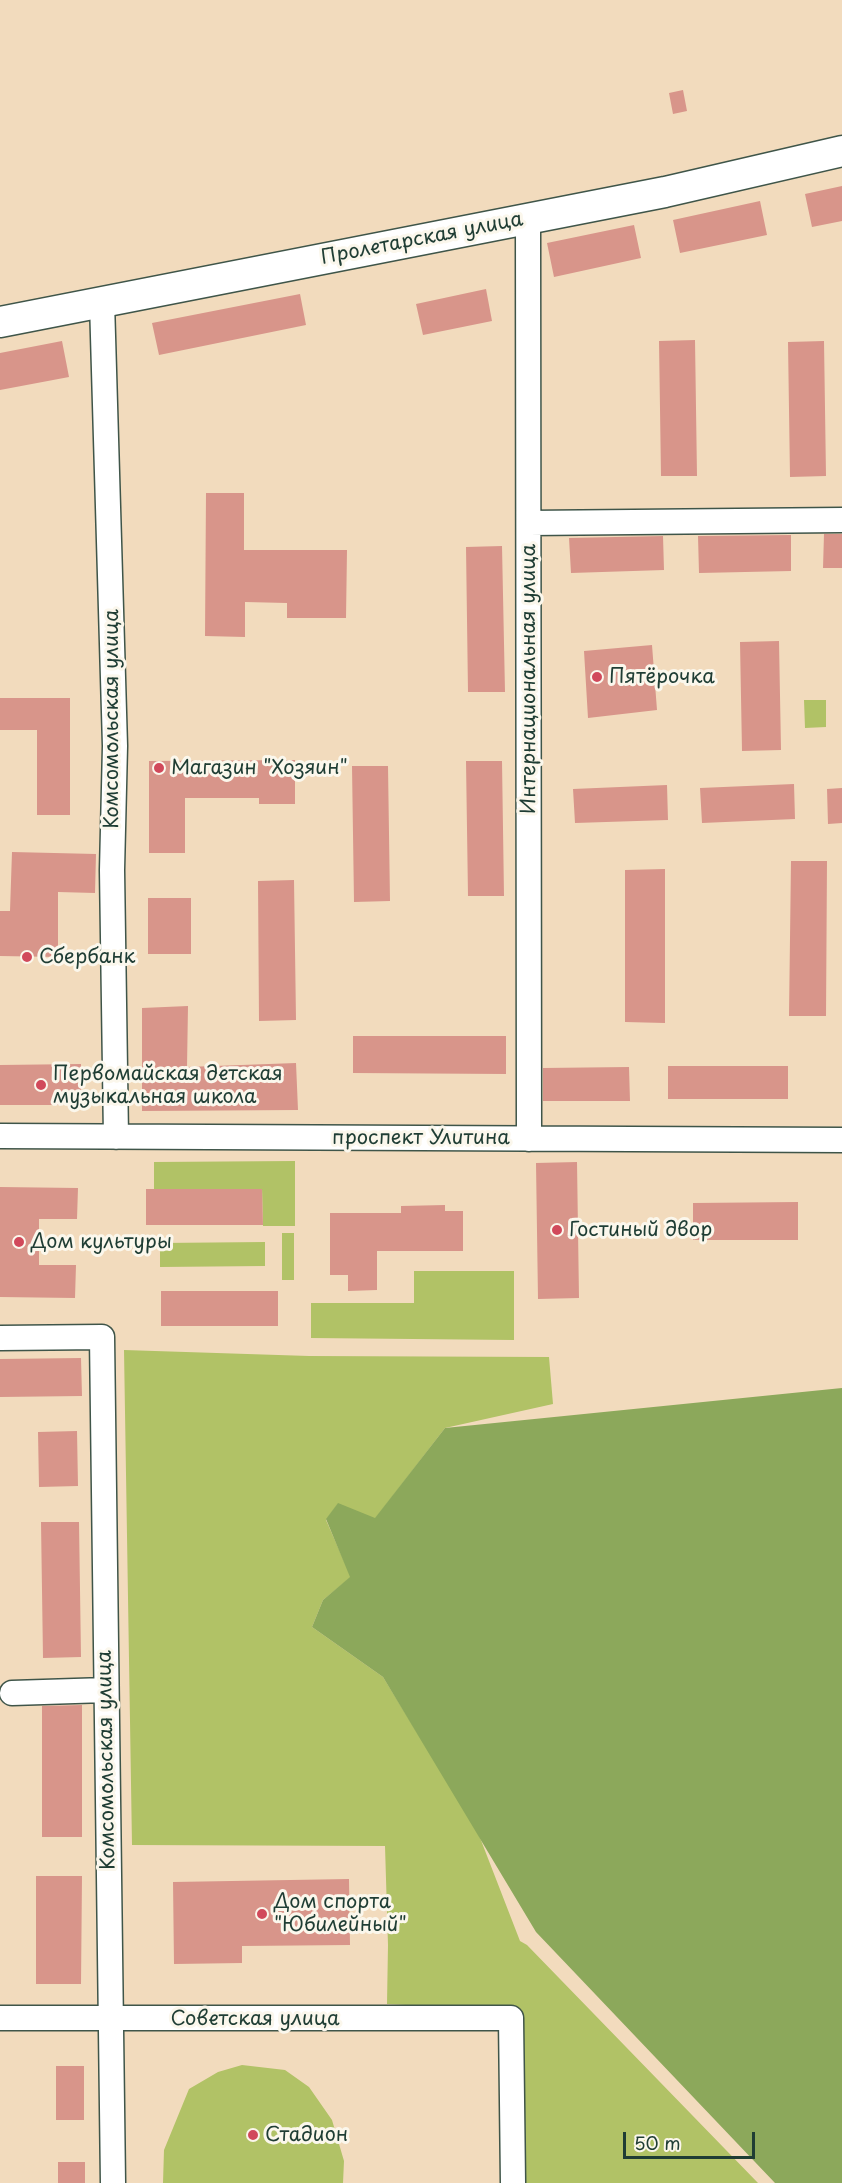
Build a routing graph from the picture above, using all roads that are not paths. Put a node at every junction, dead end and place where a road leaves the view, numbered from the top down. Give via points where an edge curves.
1 (842, 151) edge
2 (528, 218) junction
3 (102, 302) junction
4 (0, 322) edge
5 (842, 520) edge
6 (529, 523) junction
7 (0, 1136) edge
8 (116, 1137) junction
9 (529, 1139) junction
10 (842, 1140) edge
11 (0, 1338) edge
12 (106, 1690) junction
13 (12, 1693) dead end
14 (0, 2018) edge
15 (110, 2019) junction
16 (112, 2183) edge
17 (513, 2183) edge

1 - 2 main road, Пролетарская улица via 665,192
2 - 3 main road, Пролетарская улица
2 - 6 street, Интернациональная улица
3 - 4 main road, Пролетарская улица
3 - 8 street, Комсомольская улица via 115,746 112,870
5 - 6 street
6 - 9 street, Интернациональная улица
7 - 8 street, проспект Улитина
8 - 9 street, проспект Улитина
9 - 10 street, проспект Улитина
11 - 12 street, Комсомольская улица via 102,1337
12 - 13 street
12 - 15 street, Комсомольская улица
14 - 15 street, Советская улица
15 - 16 street, Комсомольская улица
15 - 17 street, Советская улица via 511,2018

